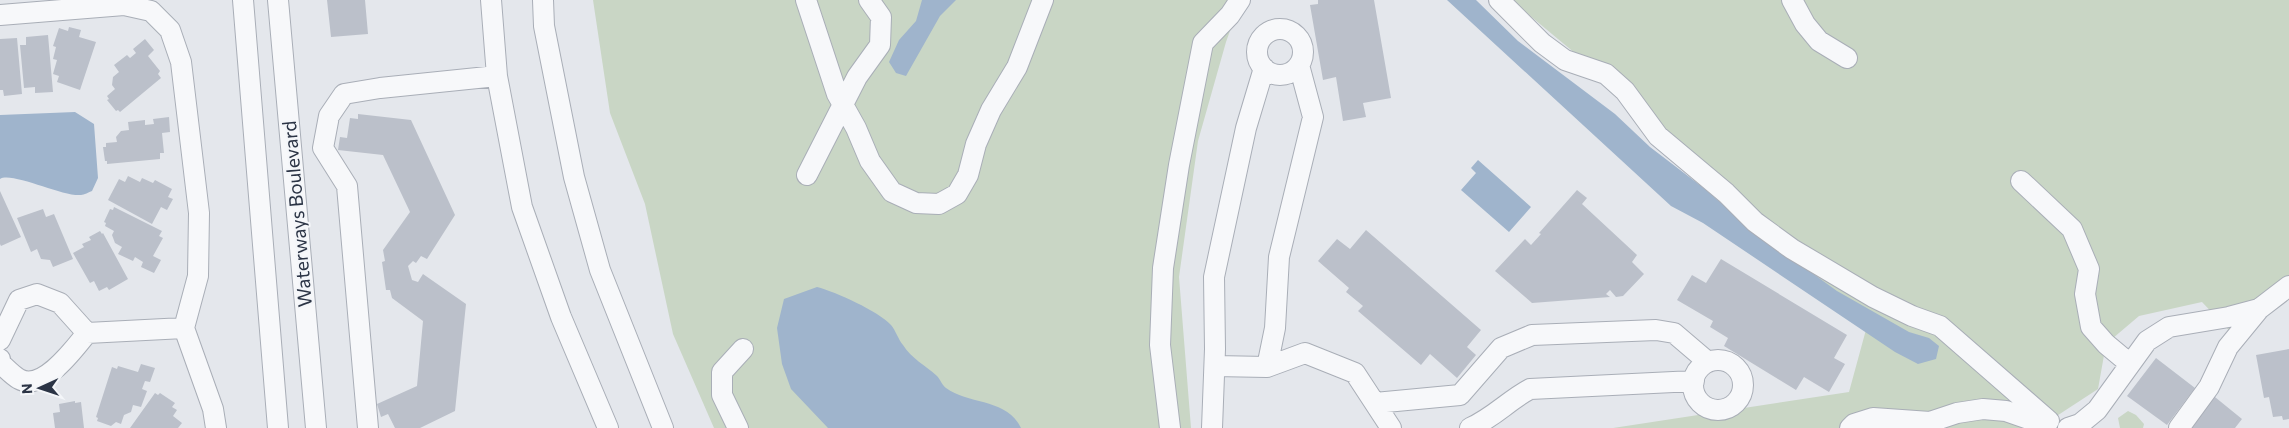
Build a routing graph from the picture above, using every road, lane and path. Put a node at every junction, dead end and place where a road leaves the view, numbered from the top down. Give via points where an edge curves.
1 (243, 0) edge
2 (278, 0) edge
3 (491, 0) edge
4 (543, 0) edge
5 (806, 0) edge
6 (870, 0) edge
7 (1043, 0) edge
8 (1240, 0) edge
9 (1499, 0) edge
10 (1792, 0) edge
11 (0, 15) edge
12 (1847, 58) dead end
13 (1299, 64) junction
14 (1264, 68) junction
15 (497, 76) junction
16 (843, 105) junction
17 (807, 175) dead end
18 (2022, 181) dead end
19 (2289, 286) edge
20 (2260, 308) junction
21 (184, 328) junction
22 (87, 334) junction
23 (0, 340) edge
24 (742, 349) dead end
25 (0, 359) edge
26 (1708, 362) junction
27 (2130, 364) junction
28 (1215, 366) junction
29 (1267, 366) junction
30 (1694, 381) junction
31 (1375, 403) junction
32 (216, 428) edge
33 (278, 428) edge
34 (316, 428) edge
35 (368, 428) edge
36 (608, 428) edge
37 (663, 428) edge
38 (738, 428) edge
39 (1170, 428) edge
40 (1212, 428) edge
41 (1391, 428) edge
42 (1470, 428) edge
43 (1850, 428) edge
44 (2068, 428) edge
45 (2179, 428) edge

1 - 33 street, Waterways Boulevard
2 - 34 street, Waterways Boulevard
3 - 15 street
4 - 37 street via 544,26 574,177 597,261
5 - 16 street via 819,46
6 - 16 street via 881,16 880,45 857,77
7 - 16 street via 1017,67 991,110 976,144 968,175 957,194 939,204 916,203 892,192 870,161
8 - 39 street via 1203,43 1179,165 1163,268 1160,345
9 - 43 street via 1564,60 1606,74 1625,91 1658,136 1755,222 1792,249 1873,297 1940,326 2049,421 2043,424 2006,411 1983,410 1957,413 1930,422 1873,418
10 - 12 street via 1819,41
11 - 21 street via 124,5 151,12 170,30 181,62 199,213 198,276
13 - 14 street via 1286,74 1278,75
13 - 14 street via 1303,52 1298,38 1279,29 1265,35 1258,47
13 - 29 street via 1313,117 1279,257 1275,328
14 - 28 street via 1246,128 1214,276
15 - 35 street via 344,94 329,116 324,148 347,186
15 - 36 street via 522,207 561,316
16 - 17 street
18 - 27 street via 2072,230 2089,269 2085,294 2091,327
19 - 20 street
20 - 27 street via 2169,327 2147,341
20 - 45 street via 2228,347 2209,387
21 - 22 street
21 - 32 street via 213,409
22 - 23 street via 60,303 37,294 19,300
22 - 25 street via 57,368 38,380 20,380 0,363
24 - 38 street via 722,372 722,394
26 - 30 street via 1696,373
26 - 30 street via 1723,361 1737,369 1743,383 1739,399 1725,409 1708,408 1696,397
26 - 31 street via 1674,333 1656,330 1532,335 1501,348 1460,395
27 - 44 street via 2097,410 2080,424
28 - 29 street
28 - 40 street
29 - 31 street via 1305,353 1355,373
30 - 42 street via 1530,389 1487,420
31 - 41 street

